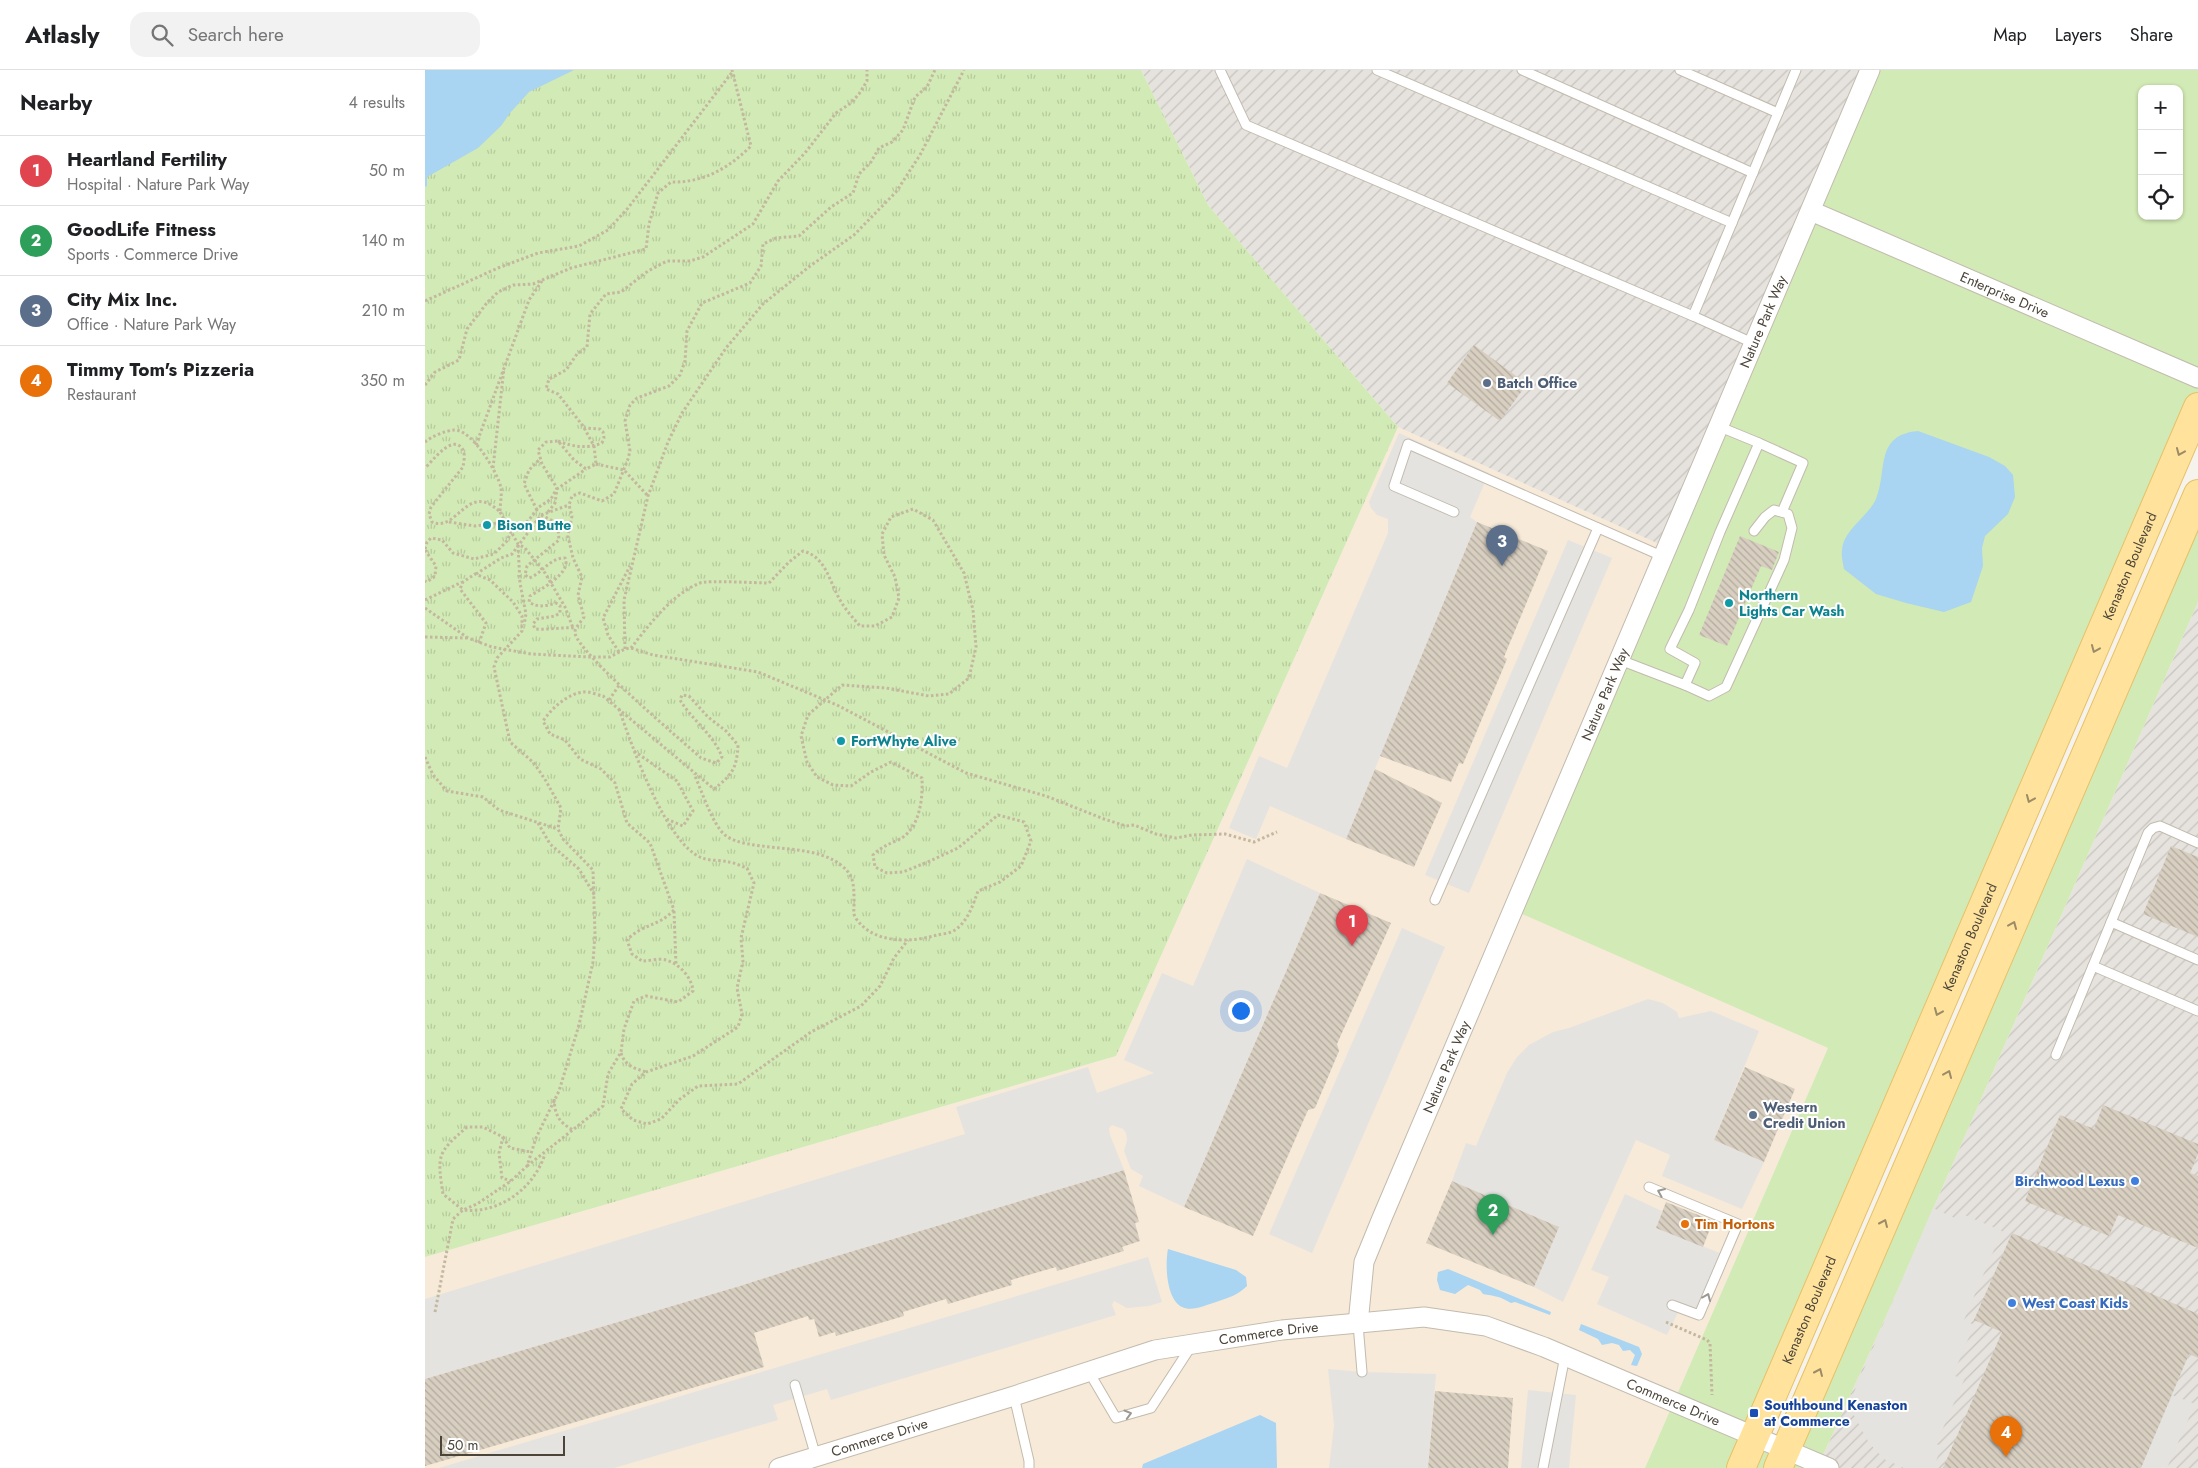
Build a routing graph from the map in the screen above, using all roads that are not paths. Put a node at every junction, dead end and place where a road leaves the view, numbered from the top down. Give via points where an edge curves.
1 (1220, 70) edge
2 (1377, 70) edge
3 (1522, 70) edge
4 (1680, 70) edge
5 (1796, 70) edge
6 (1870, 70) edge
7 (1778, 113) junction
8 (1753, 173) junction
9 (1811, 211) junction
10 (1733, 223) junction
11 (1693, 316) junction
12 (1755, 344) junction
13 (2198, 378) edge
14 (2198, 407) edge
15 (1720, 427) junction
16 (1759, 443) junction
17 (2198, 494) edge
18 (1454, 512) dead end
19 (1782, 512) junction
20 (1599, 528) junction
21 (1754, 531) dead end
22 (1664, 557) junction
23 (1620, 660) junction
24 (1685, 685) junction
25 (2198, 842) edge
26 (1435, 900) dead end
27 (2111, 922) junction
28 (2198, 960) edge
29 (2093, 966) junction
30 (2198, 1011) edge
31 (2056, 1055) dead end
32 (1649, 1187) dead end
33 (1672, 1305) dead end
34 (1358, 1324) junction
35 (1193, 1343) junction
36 (1565, 1356) junction
37 (1089, 1372) junction
38 (1362, 1372) dead end
39 (795, 1385) dead end
40 (1015, 1396) junction
41 (1755, 1436) junction
42 (815, 1457) junction
43 (1781, 1459) edge
44 (779, 1468) edge
45 (1029, 1468) edge
46 (1543, 1468) edge
47 (1741, 1468) edge
48 (1829, 1468) edge

1 - 11 lane via 1246,125
2 - 10 lane
3 - 8 lane
4 - 7 lane
5 - 7 lane
6 - 9 street, Nature Park Way
7 - 8 lane
8 - 10 lane
9 - 12 street, Nature Park Way
9 - 13 street, Enterprise Drive
10 - 11 lane
11 - 12 lane
12 - 15 street, Nature Park Way
14 -> 41 main road, Kenaston Boulevard
15 - 16 lane
15 - 22 street, Nature Park Way
16 - 19 lane via 1803,463
16 - 24 lane via 1670,649 1695,663
43 -> 17 main road
18 - 20 lane via 1394,486 1408,444
19 - 21 lane via 1774,510 1765,516
19 - 24 lane via 1788,514 1792,528 1784,560 1726,687 1709,696
20 - 22 lane
20 - 26 lane
22 - 23 street, Nature Park Way
23 - 24 lane
23 - 34 street, Nature Park Way via 1364,1262
25 - 27 lane via 2160,826 2153,828 2148,833
27 - 28 lane
27 - 29 lane
29 - 30 lane
29 - 31 lane
33 -> 32 lane via 1699,1315 1738,1224
34 - 35 street, Commerce Drive via 1282,1330
34 - 36 street, Commerce Drive via 1424,1317 1486,1326
34 - 38 lane
35 - 37 street, Commerce Drive via 1155,1350
37 -> 35 lane via 1116,1418 1151,1408
36 - 41 street, Commerce Drive
36 - 46 lane
37 - 40 street, Commerce Drive
39 - 42 lane
40 - 42 street, Commerce Drive
40 - 45 lane
41 - 43 street, Commerce Drive
41 - 47 main road, Kenaston Boulevard
42 - 44 street, Commerce Drive
43 - 48 street, Commerce Drive

